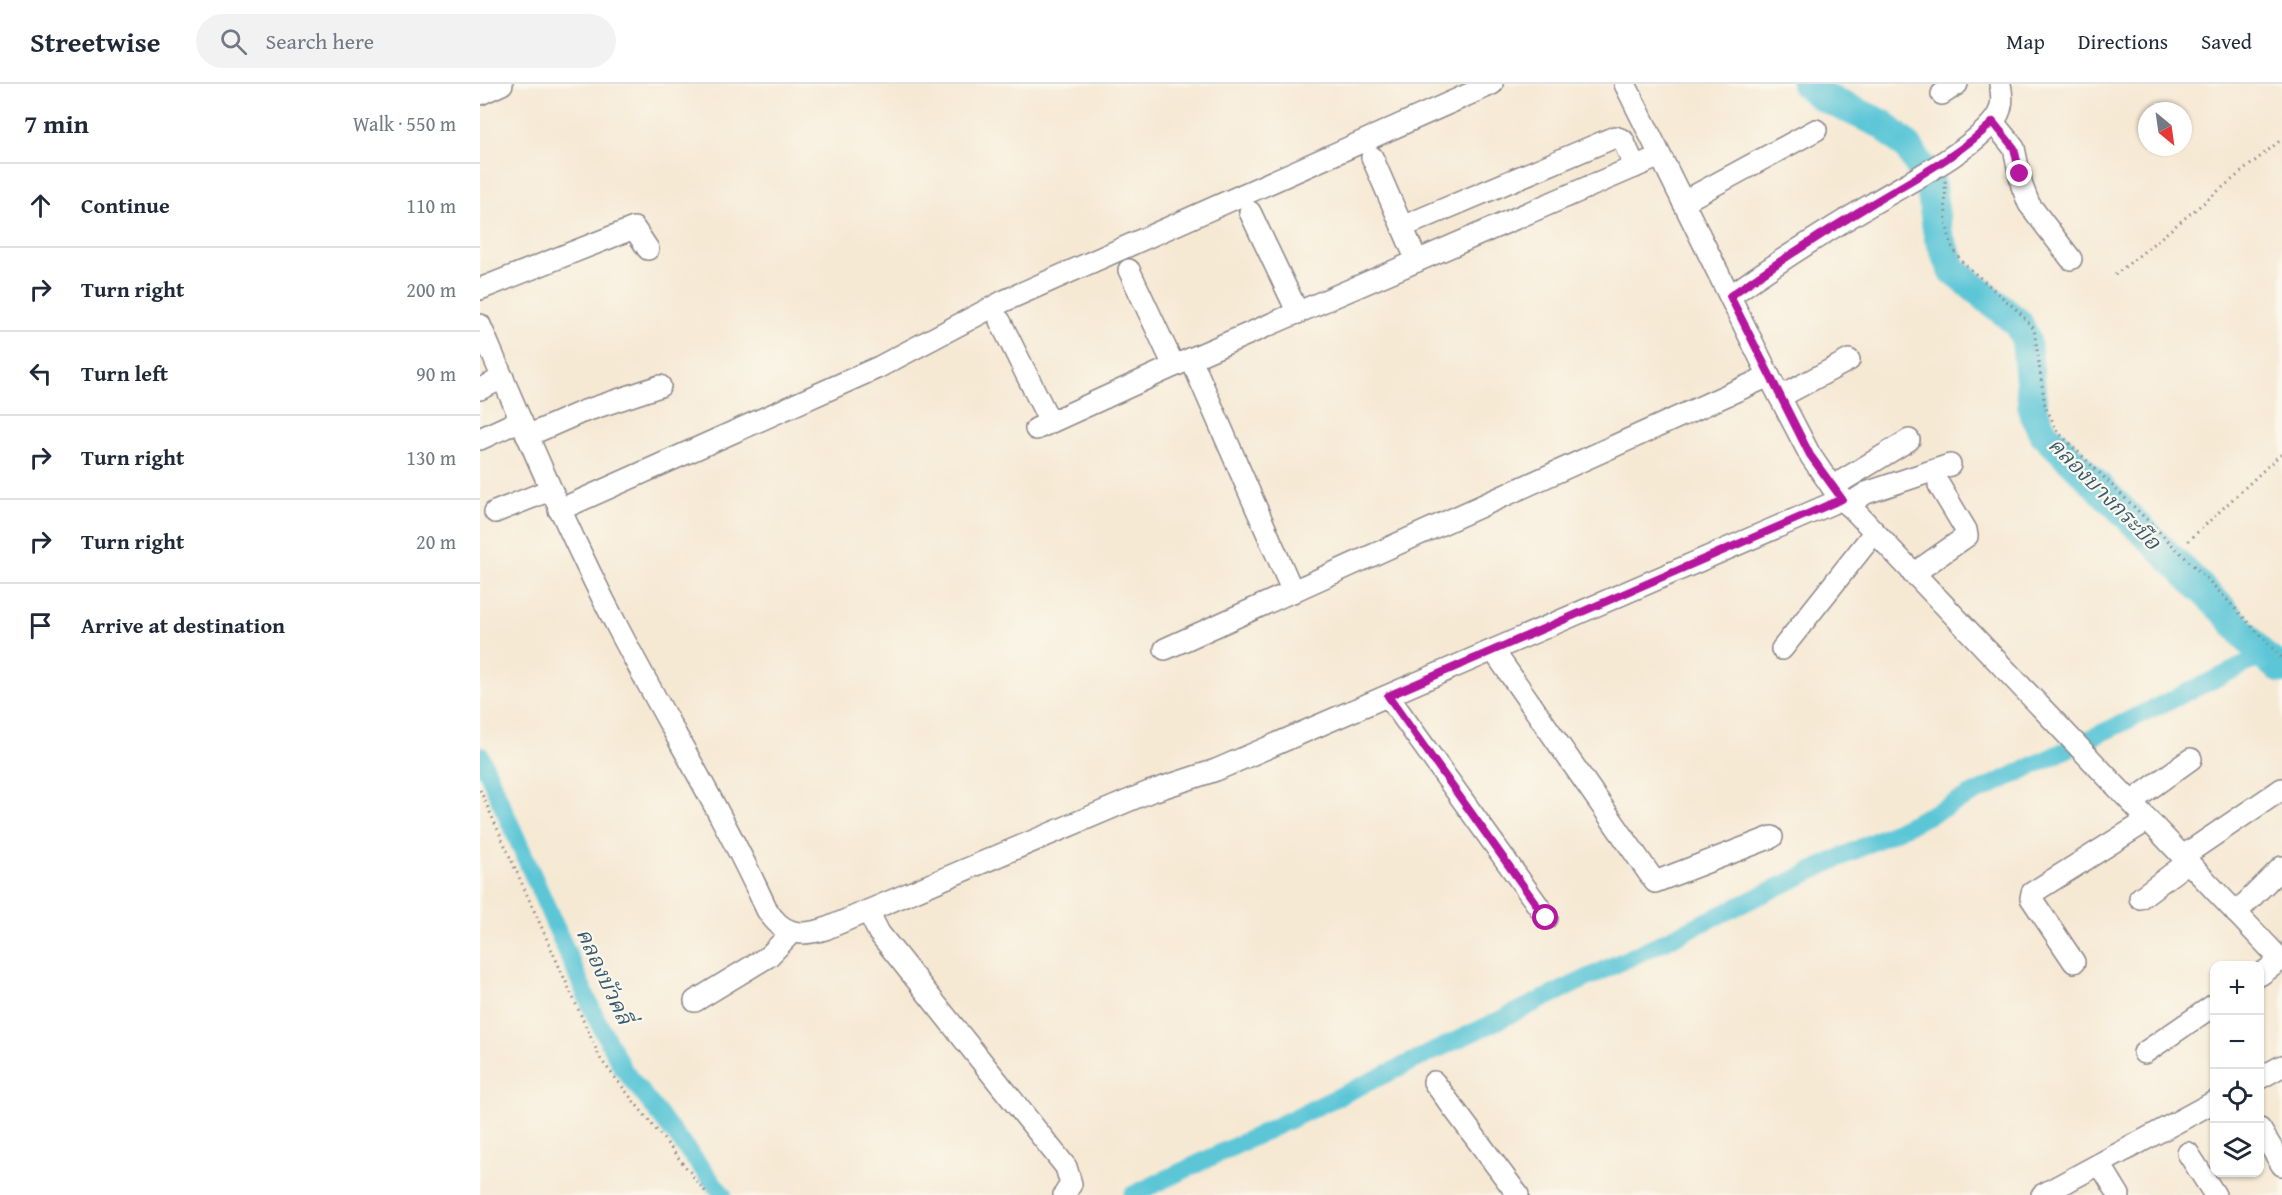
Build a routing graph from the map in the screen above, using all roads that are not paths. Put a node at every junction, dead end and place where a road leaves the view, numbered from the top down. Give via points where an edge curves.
1 (502, 84) edge
2 (1492, 84) edge
3 (1625, 84) edge
4 (2000, 84) edge
5 (480, 94) edge
6 (1993, 122) junction
7 (1816, 130) dead end
8 (1660, 156) junction
9 (1372, 157) dead end
10 (1635, 167) junction
11 (1683, 202) junction
12 (1250, 212) dead end
13 (1402, 227) junction
14 (648, 249) dead end
15 (2072, 259) dead end
16 (1417, 261) junction
17 (1129, 270) dead end
18 (480, 289) edge
19 (1730, 296) junction
20 (1298, 313) junction
21 (1000, 321) dead end
22 (480, 327) edge
23 (1849, 360) dead end
24 (1183, 362) junction
25 (1769, 376) junction
26 (503, 378) junction
27 (660, 386) dead end
28 (480, 389) edge
29 (1780, 397) junction
30 (524, 428) junction
31 (480, 439) edge
32 (1909, 440) dead end
33 (1950, 465) dead end
34 (1939, 486) dead end
35 (550, 490) junction
36 (1841, 497) junction
37 (559, 510) junction
38 (495, 512) dead end
39 (1874, 533) junction
40 (1913, 574) junction
41 (1293, 592) junction
42 (1165, 649) dead end
43 (1782, 649) dead end
44 (1493, 650) junction
45 (1388, 696) junction
46 (2191, 759) dead end
47 (2282, 789) edge
48 (2131, 802) junction
49 (2148, 820) junction
50 (1772, 837) dead end
51 (2186, 859) junction
52 (2282, 867) edge
53 (2140, 898) dead end
54 (868, 911) junction
55 (2235, 913) junction
56 (1546, 918) dead end
57 (791, 933) junction
58 (2282, 960) edge
59 (2074, 962) dead end
60 (2264, 972) edge
61 (695, 1001) dead end
62 (2210, 1008) edge
63 (2144, 1053) dead end
64 (2282, 1066) edge
65 (2264, 1075) edge
66 (1434, 1082) dead end
67 (2210, 1104) edge
68 (2264, 1137) edge
69 (2188, 1153) dead end
70 (2100, 1164) junction
71 (2282, 1165) edge
72 (1064, 1195) edge
73 (1518, 1195) edge
74 (2042, 1195) edge
75 (2119, 1195) edge
76 (2215, 1195) edge

1 - 5 street
2 - 37 street via 1004,301 879,367
3 - 8 street
4 - 6 street via 2003,98
6 - 15 street via 2014,148 2029,204
6 - 19 street via 1924,173
7 - 11 street
8 - 10 street
8 - 11 street
9 - 13 street
10 - 13 street via 1623,140 1615,137
10 - 16 street
11 - 19 street
12 - 20 street
13 - 16 street
14 - 18 street via 634,228
16 - 20 street
17 - 24 street
19 - 25 street
20 - 24 street
21 - 24 street via 1043,425
22 - 26 street
23 - 29 street
24 - 41 street
25 - 29 street
25 - 41 street
26 - 28 street
26 - 30 street
27 - 30 street
29 - 36 street via 1810,455
30 - 31 street
30 - 35 street
32 - 36 street
33 - 36 street via 1866,493
34 - 40 street via 1967,536
35 - 37 street
35 - 38 street
36 - 39 street
36 - 44 street
37 - 57 street via 681,748 726,824 767,910 774,922
39 - 40 street
39 - 43 street
40 - 48 street
41 - 42 street
44 - 45 street
44 - 50 street via 1654,882
45 - 54 street
45 - 56 street
46 - 48 street
47 - 51 street
48 - 49 street
49 - 51 street
49 - 59 street via 2032,893 2031,898
51 - 53 street
51 - 55 street
52 - 55 street
54 - 57 street via 811,933
54 - 72 street via 879,933 1066,1167 1071,1184
55 - 58 street
57 - 61 street via 769,956
58 - 60 street
62 - 63 street
64 - 65 street
66 - 73 street
67 - 70 street
68 - 71 street
69 - 76 street
70 - 74 street
70 - 75 street

